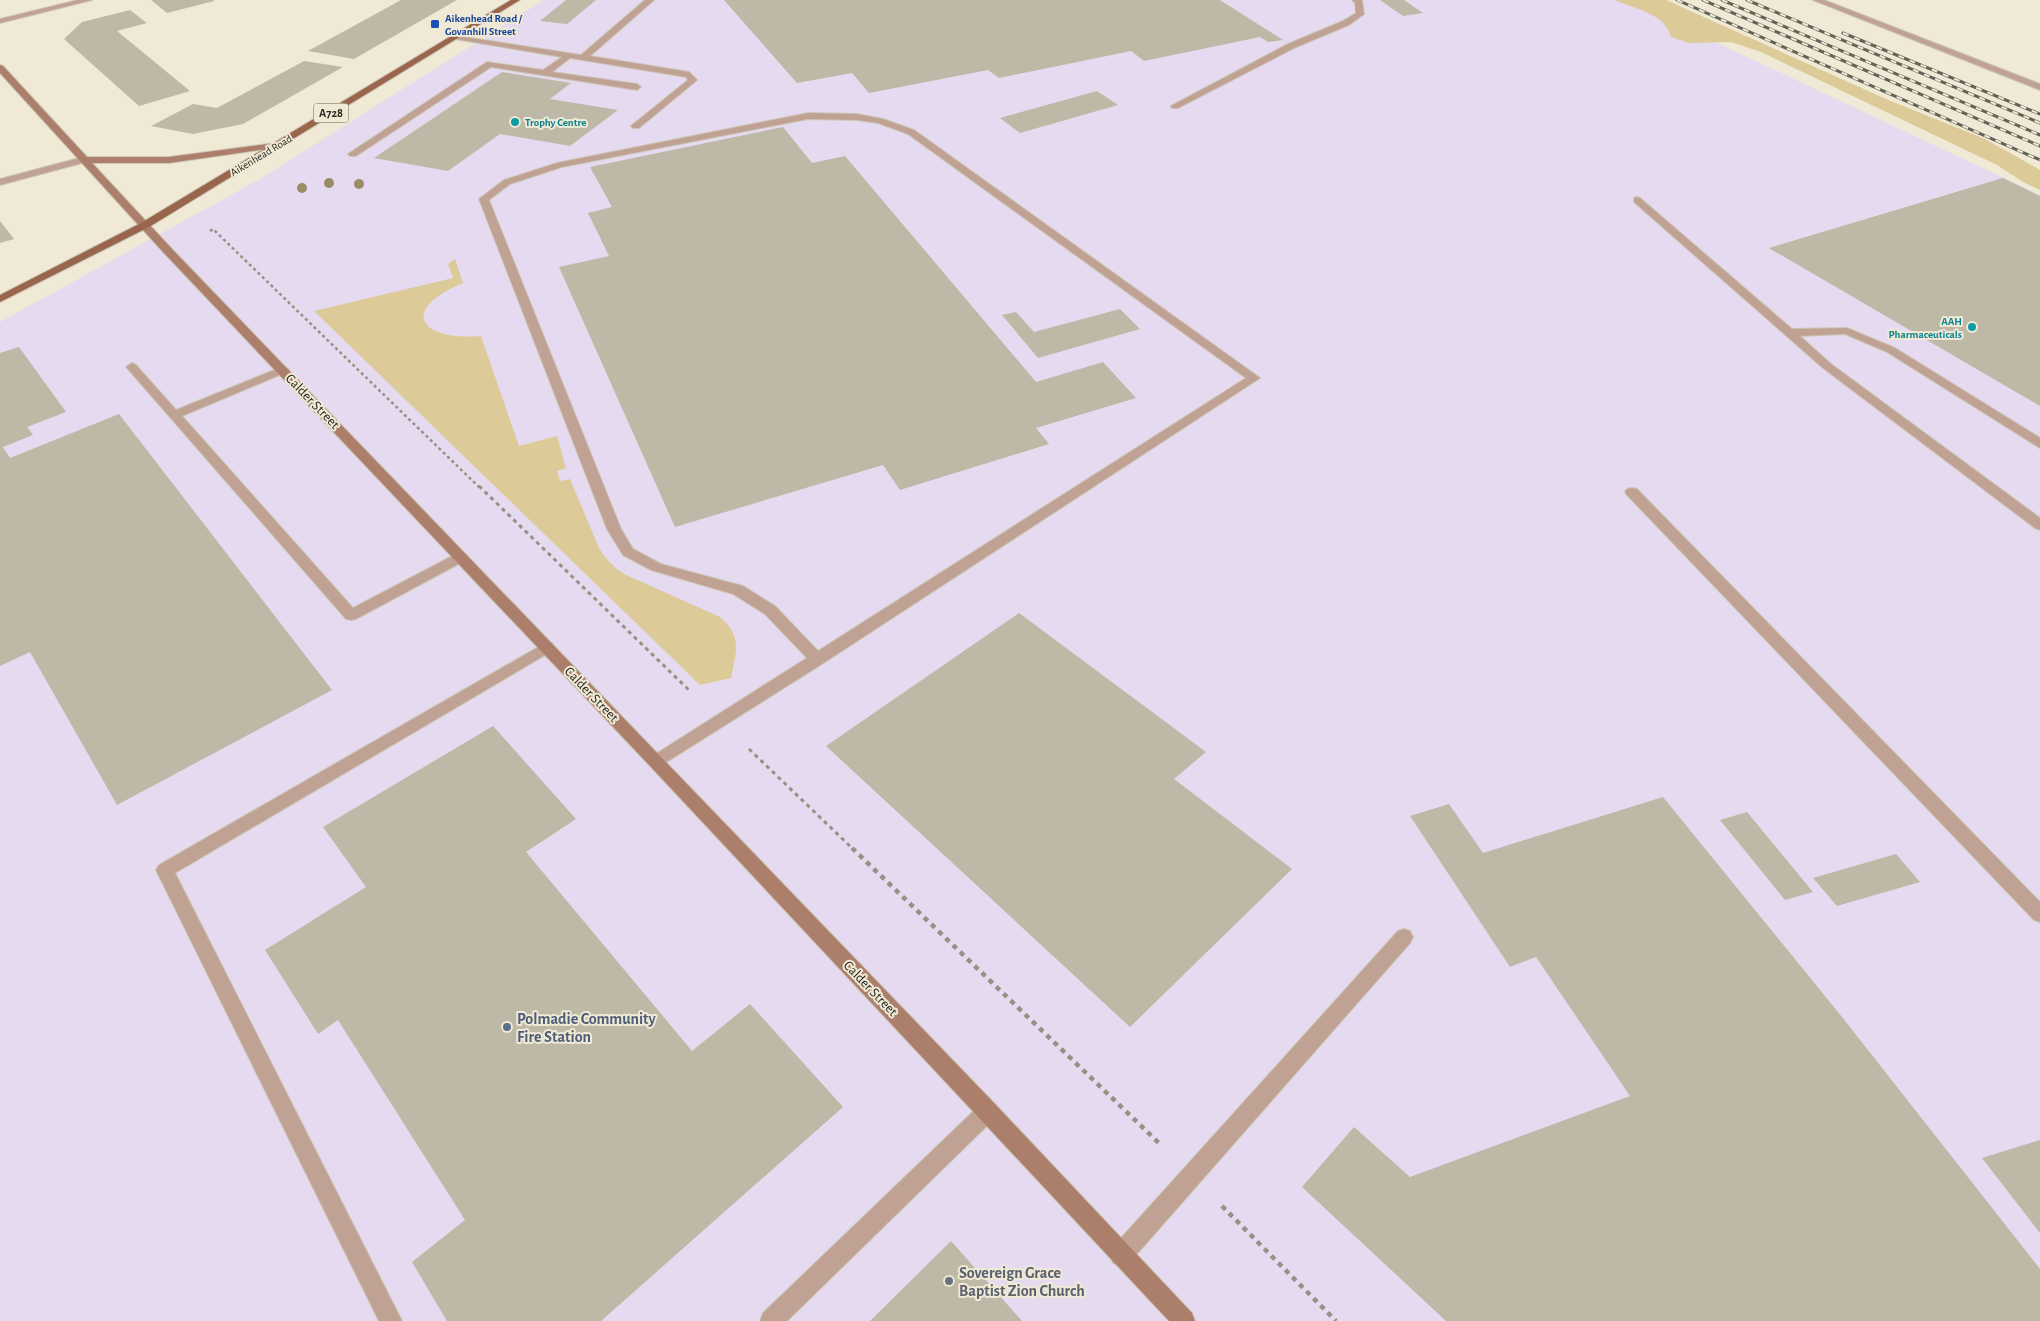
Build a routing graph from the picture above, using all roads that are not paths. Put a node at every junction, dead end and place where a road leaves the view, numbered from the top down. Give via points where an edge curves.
1 (88, 0) edge
2 (516, 0) edge
3 (650, 0) edge
4 (1356, 0) edge
5 (1817, 0) edge
6 (0, 21) edge
7 (455, 37) junction
8 (568, 56) junction
9 (583, 58) junction
10 (0, 68) edge
11 (545, 73) junction
12 (637, 86) dead end
13 (2040, 87) edge
14 (1175, 106) dead end
15 (636, 126) dead end
16 (280, 144) junction
17 (353, 154) dead end
18 (83, 160) junction
19 (0, 182) edge
20 (1637, 200) dead end
21 (145, 225) junction
22 (0, 299) edge
23 (1789, 333) junction
24 (132, 367) dead end
25 (283, 370) junction
26 (174, 415) junction
27 (2040, 444) edge
28 (1632, 492) dead end
29 (2040, 525) edge
30 (461, 557) junction
31 (546, 647) junction
32 (817, 660) junction
33 (657, 762) junction
34 (2040, 914) edge
35 (1404, 937) dead end
36 (988, 1111) junction
37 (1122, 1255) junction
38 (392, 1321) edge
39 (771, 1321) edge
40 (1184, 1321) edge

1 - 6 street
2 - 7 main road, Aikenhead Road / A728
3 - 9 street
4 - 14 street via 1360,14 1346,23 1291,46
5 - 13 street
7 - 8 street
7 - 16 main road, Aikenhead Road / A728
8 - 9 street
8 - 11 street
9 - 15 street via 689,75 693,80
10 - 18 main road, Calder Street
11 - 12 street
11 - 17 street via 490,64
16 - 18 main road via 169,160
16 - 21 main road, Aikenhead Road / A728
18 - 19 street
18 - 21 main road, Calder Street
20 - 23 street
21 - 22 main road, Aikenhead Road / A728
21 - 25 main road, Calder Street
23 - 27 street via 1847,331 1891,350
23 - 29 street via 1826,366
24 - 26 street
25 - 26 street
25 - 30 main road, Calder Street
26 - 30 street via 351,615
28 - 34 street
30 - 31 main road, Calder Street
31 - 33 main road, Calder Street
31 - 38 street via 165,870
32 - 32 street via 1254,378 911,132 880,121 830,115 786,120 560,165 507,182 484,199 614,529 628,552 656,567 738,590 770,610
32 - 33 street
33 - 36 main road, Calder Street
35 - 37 street
36 - 37 main road, Calder Street
36 - 39 street
37 - 40 main road, Calder Street

